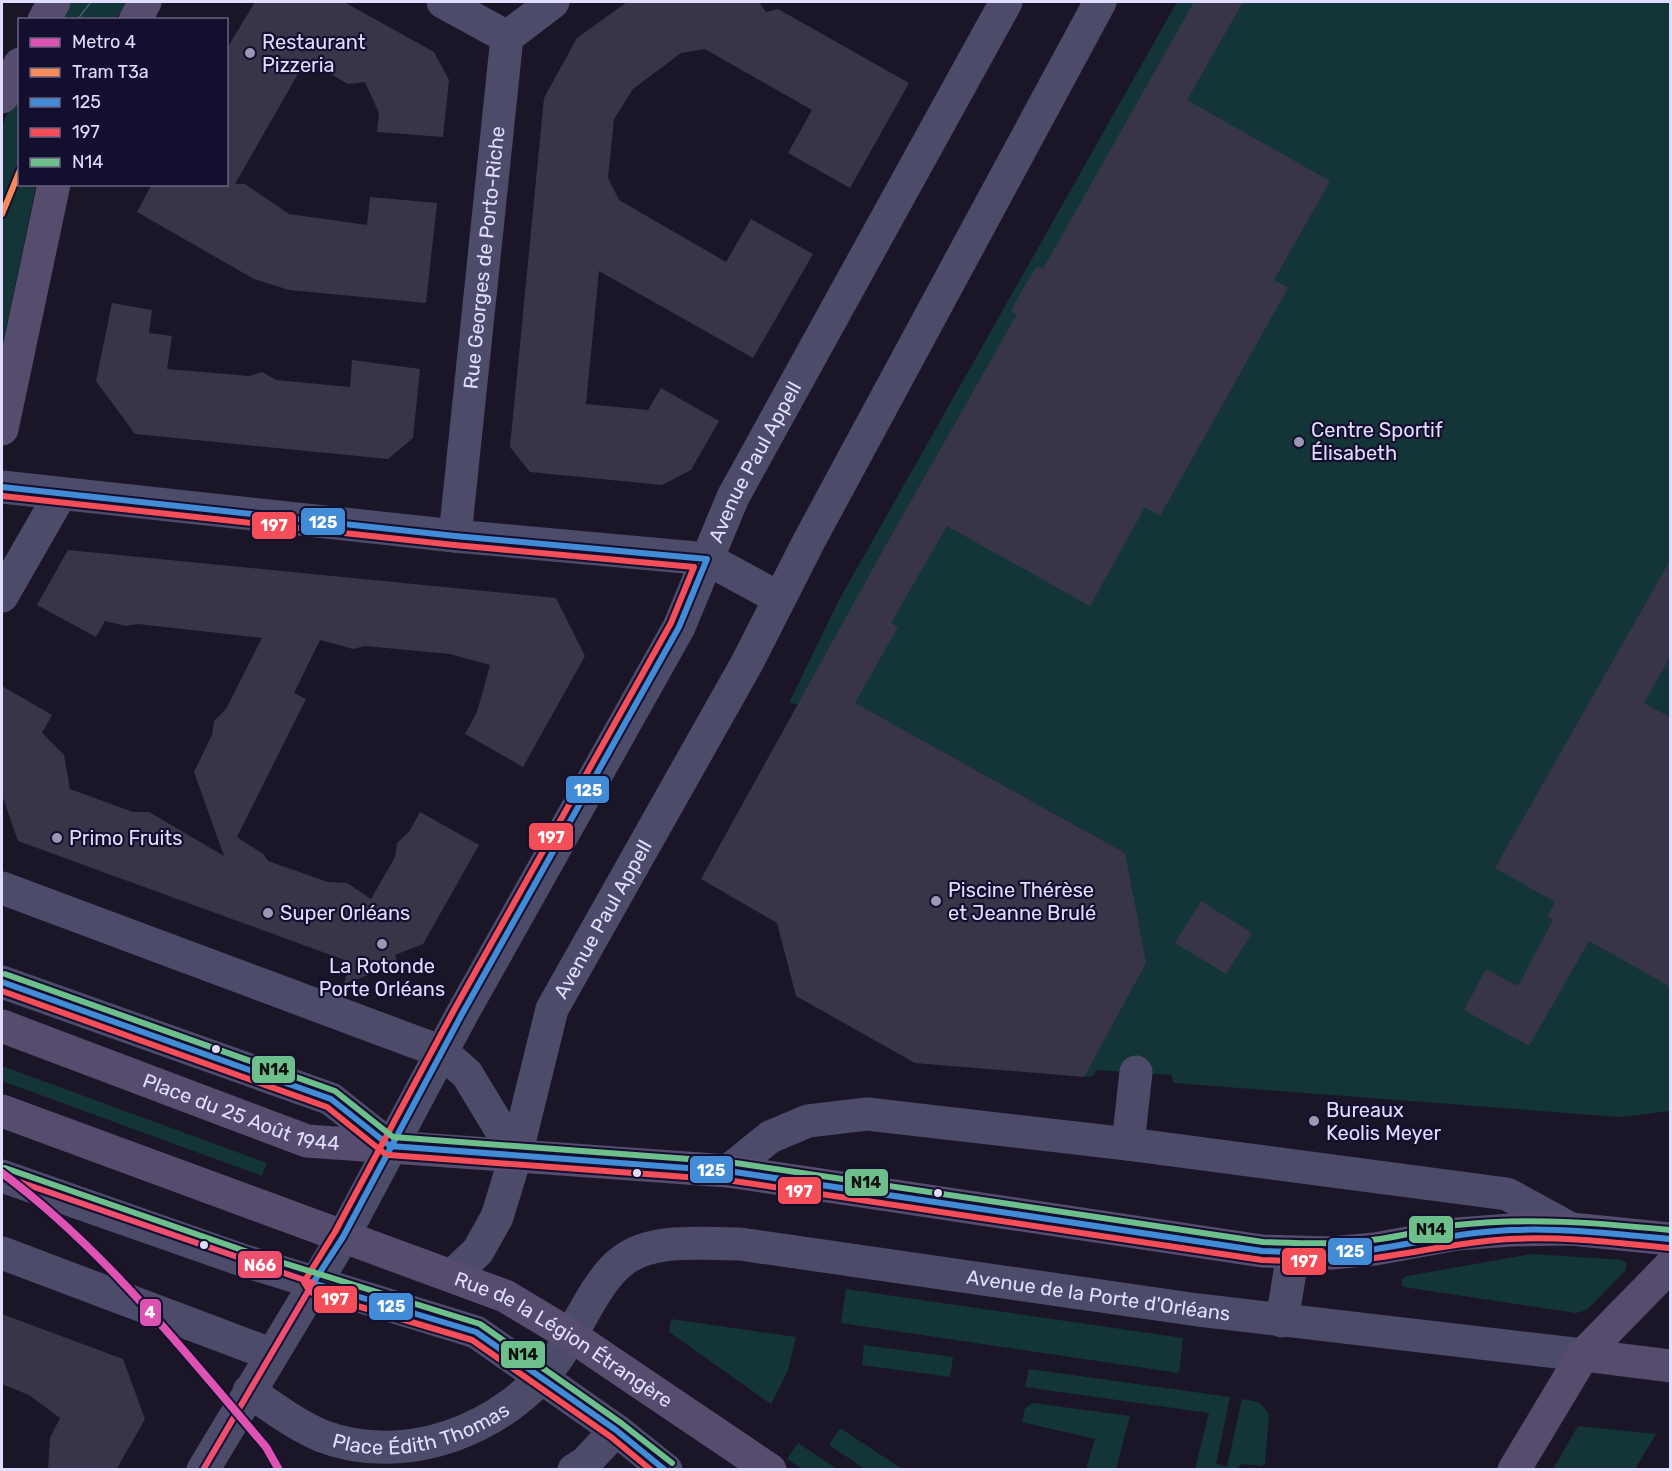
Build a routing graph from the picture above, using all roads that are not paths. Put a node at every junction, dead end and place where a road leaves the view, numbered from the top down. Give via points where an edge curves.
1 (54, 2) edge
2 (145, 2) edge
3 (443, 2) edge
4 (554, 2) edge
5 (1006, 2) edge
6 (1100, 2) edge
7 (45, 18) edge
8 (136, 18) edge
9 (507, 37) junction
10 (18, 68) edge
11 (2, 97) edge
12 (54, 186) edge
13 (2, 429) edge
14 (2, 487) edge
15 (60, 495) junction
16 (455, 536) junction
17 (707, 559) junction
18 (2, 596) edge
19 (779, 598) junction
20 (2, 888) edge
21 (2, 982) edge
22 (2, 1026) edge
23 (442, 1052) junction
24 (1136, 1072) dead end
25 (2, 1111) edge
26 (1128, 1144) junction
27 (390, 1146) junction
28 (516, 1155) junction
29 (728, 1171) junction
30 (2, 1176) edge
31 (1571, 1229) junction
32 (343, 1237) junction
33 (1671, 1239) edge
34 (2, 1253) edge
35 (1293, 1253) junction
36 (1671, 1266) edge
37 (453, 1275) junction
38 (314, 1283) junction
39 (1282, 1321) junction
40 (570, 1335) junction
41 (270, 1354) junction
42 (1583, 1355) junction
43 (1671, 1366) edge
44 (541, 1378) junction
45 (249, 1391) junction
46 (616, 1430) junction
47 (214, 1465) edge
48 (574, 1470) edge
49 (666, 1470) edge
50 (770, 1470) edge
51 (1514, 1470) edge

1 - 7 main road
2 - 8 main road
3 - 9 street
4 - 9 street
5 - 17 street, Avenue Paul Appell via 733,497
6 - 19 street, Avenue Paul Appell
9 - 16 street, Rue Georges de Porto-Riche
10 - 11 main road
12 - 13 main road
14 - 15 street
15 - 16 street
15 - 18 street
16 - 17 street
17 - 19 street
17 - 23 street, Avenue Paul Appell via 679,627
19 - 28 street, Avenue Paul Appell via 747,663 552,1009
20 - 23 street
21 - 27 street, Place du 25 Août 1944 via 331,1100
22 - 27 main road, Place du 25 Août 1944 via 307,1141
23 - 27 street, Avenue Paul Appell
23 - 28 street via 467,1074
24 - 26 street
25 - 32 main road
26 - 29 street via 867,1114 808,1121 770,1137
26 - 31 street via 1507,1194
27 - 28 main road
27 - 32 street
28 - 29 main road
28 - 37 street via 497,1217 478,1251
29 - 35 main road via 1207,1245
30 - 38 street
31 - 33 main road
31 - 35 main road via 1457,1234 1375,1249
32 - 37 main road, Rue de la Légion Étrangère
32 - 38 street
34 - 41 street
35 - 39 street
36 - 42 main road
37 - 40 main road, Rue de la Légion Étrangère via 516,1301
38 - 41 street
38 - 44 street, Rue de la Légion Étrangère via 476,1332
39 - 40 street, Avenue de la Porte d'Orléans via 740,1244 705,1244 665,1245 621,1261 607,1276
39 - 42 street, Avenue de la Porte d'Orléans
40 - 44 street, Place Édith Thomas
40 - 50 main road, Rue de la Légion Étrangère
41 - 45 street
42 - 43 main road, Avenue de la Porte d'Orléans
42 - 51 main road
44 - 45 street, Place Édith Thomas via 511,1406 472,1428 427,1443 401,1446 351,1443 323,1436
44 - 46 street, Rue de la Légion Étrangère
45 - 47 street
46 - 48 street
46 - 49 street, Rue de la Légion Étrangère

